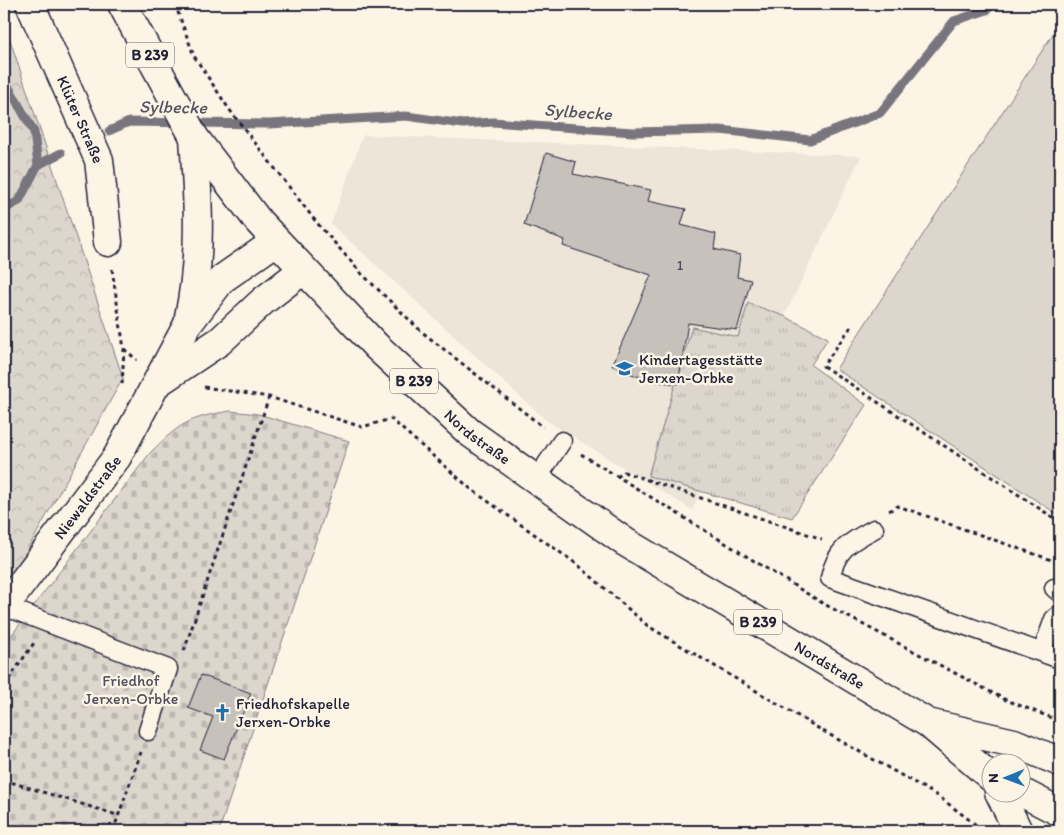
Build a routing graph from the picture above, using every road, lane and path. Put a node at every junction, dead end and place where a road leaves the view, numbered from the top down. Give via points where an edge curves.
1 (30, 4) edge
2 (122, 4) edge
3 (175, 4) edge
4 (194, 137) junction
5 (108, 242) dead end
6 (275, 242) junction
7 (303, 270) junction
8 (115, 296) dead end
9 (188, 324) junction
10 (851, 327) dead end
11 (159, 382) junction
12 (122, 389) dead end
13 (269, 397) junction
14 (562, 441) junction
15 (617, 477) junction
16 (536, 480) junction
17 (877, 522) joint
18 (1060, 522) edge
19 (827, 540) dead end
20 (1060, 563) edge
21 (4, 606) edge
22 (1060, 614) edge
23 (49, 622) junction
24 (1042, 652) junction
25 (1060, 659) edge
26 (168, 669) junction
27 (4, 686) edge
28 (1060, 720) edge
29 (928, 723) junction
30 (148, 731) joint
31 (1060, 762) edge
32 (982, 769) edge
33 (4, 780) edge
34 (1032, 798) edge
35 (1004, 802) edge
36 (1060, 812) edge
37 (117, 815) junction
38 (113, 831) edge
39 (984, 831) edge
40 (1018, 831) edge

1 - 5 main road, Klüter Straße via 99,160
2 - 4 main road, Nordstraße / B 239
3 - 14 path via 194,56 251,140 316,223 422,332
4 - 6 main road, Nordstraße / B 239
4 - 9 main road via 199,233 196,284
6 - 7 main road, Nordstraße / B 239
6 - 9 main road, Niewaldstraße via 222,278
7 - 11 main road, Niewaldstraße via 220,341
7 - 16 main road, Nordstraße / B 239 via 376,346 469,432
8 - 12 path via 124,349
9 - 11 main road, Niewaldstraße
10 - 18 path via 823,366
11 - 13 path
11 - 21 main road, Niewaldstraße via 117,458
13 - 26 path via 180,663
13 - 39 path via 362,427 391,419 472,490 578,564 648,626 938,796
14 - 15 path
14 - 16 lane
15 - 19 path via 624,472
15 - 28 path via 824,604 1006,700
16 - 29 main road, Nordstraße / B 239 via 625,542
17 - 20 path via 898,506
17 - 24 lane via 839,554 834,560 830,578
21 - 23 lane
22 - 24 lane via 1054,618
23 - 26 lane
23 - 27 path
24 - 25 lane
26 - 30 lane
29 - 31 main road, Nordstraße / B 239 via 1014,743
29 - 32 main road, Nordstraße / B 239
30 - 37 path
33 - 37 path
34 - 36 main road
35 - 40 main road
37 - 38 path

